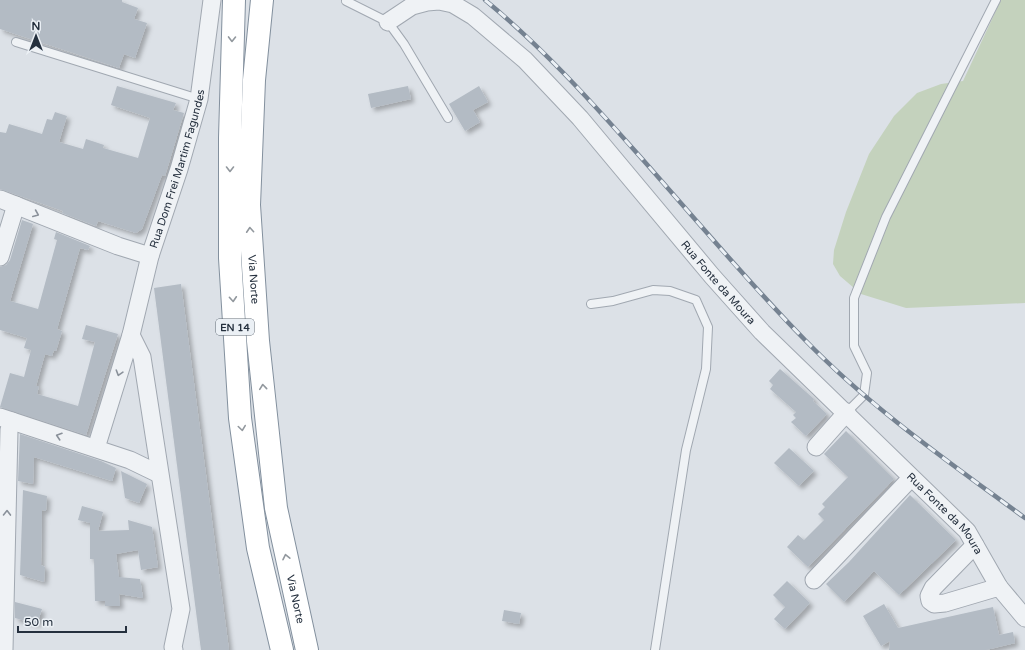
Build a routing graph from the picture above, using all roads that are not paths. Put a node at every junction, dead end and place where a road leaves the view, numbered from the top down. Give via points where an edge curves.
1 (212, 0) edge
2 (234, 0) edge
3 (262, 0) edge
4 (996, 0) edge
5 (346, 1) dead end
6 (388, 22) junction
7 (16, 42) dead end
8 (199, 99) junction
9 (448, 118) dead end
10 (8, 202) edge
11 (150, 256) junction
12 (0, 257) edge
13 (591, 304) dead end
14 (131, 335) junction
15 (847, 412) junction
16 (6, 419) edge
17 (816, 447) dead end
18 (96, 448) junction
19 (159, 474) junction
20 (911, 478) junction
21 (975, 545) junction
22 (3, 575) edge
23 (814, 580) dead end
24 (999, 588) junction
25 (1025, 618) edge
26 (4, 650) edge
27 (174, 650) edge
28 (282, 650) edge
29 (307, 650) edge
30 (655, 650) edge

1 - 8 street, Rua Dom Frei Martim Fagundes
2 -> 28 highway, Via Norte / EN 14 via 230,258 240,418 258,548
29 -> 3 highway, Via Norte / EN 14 via 276,508 258,341 249,204 254,80
4 - 15 lane via 886,217 854,298 854,346 867,373 864,395
5 - 6 lane
6 - 9 lane
6 - 15 street, Rua Fonte da Moura via 412,6 439,1 453,4 473,16 525,60 580,118 762,332
7 - 8 lane
8 - 11 street, Rua Dom Frei Martim Fagundes
10 -> 11 street via 118,246
10 - 12 street
11 - 14 street, Rua Dom Frei Martim Fagundes
13 - 30 lane via 653,290 670,291 696,300 708,327 706,369 686,450
14 -> 18 street, Rua Dom Frei Martim Fagundes
14 - 19 street via 142,357
15 - 17 street
15 - 20 street, Rua Fonte da Moura
18 -> 16 street
22 -> 16 street via 9,430
18 - 19 street
19 - 27 street via 181,609
20 - 21 street, Rua Fonte da Moura via 968,532
20 - 23 street
21 - 24 street, Rua Fonte da Moura
21 - 24 street via 934,588 929,596 930,601 934,604 944,603
22 - 26 street
24 - 25 street, Rua Fonte da Moura

